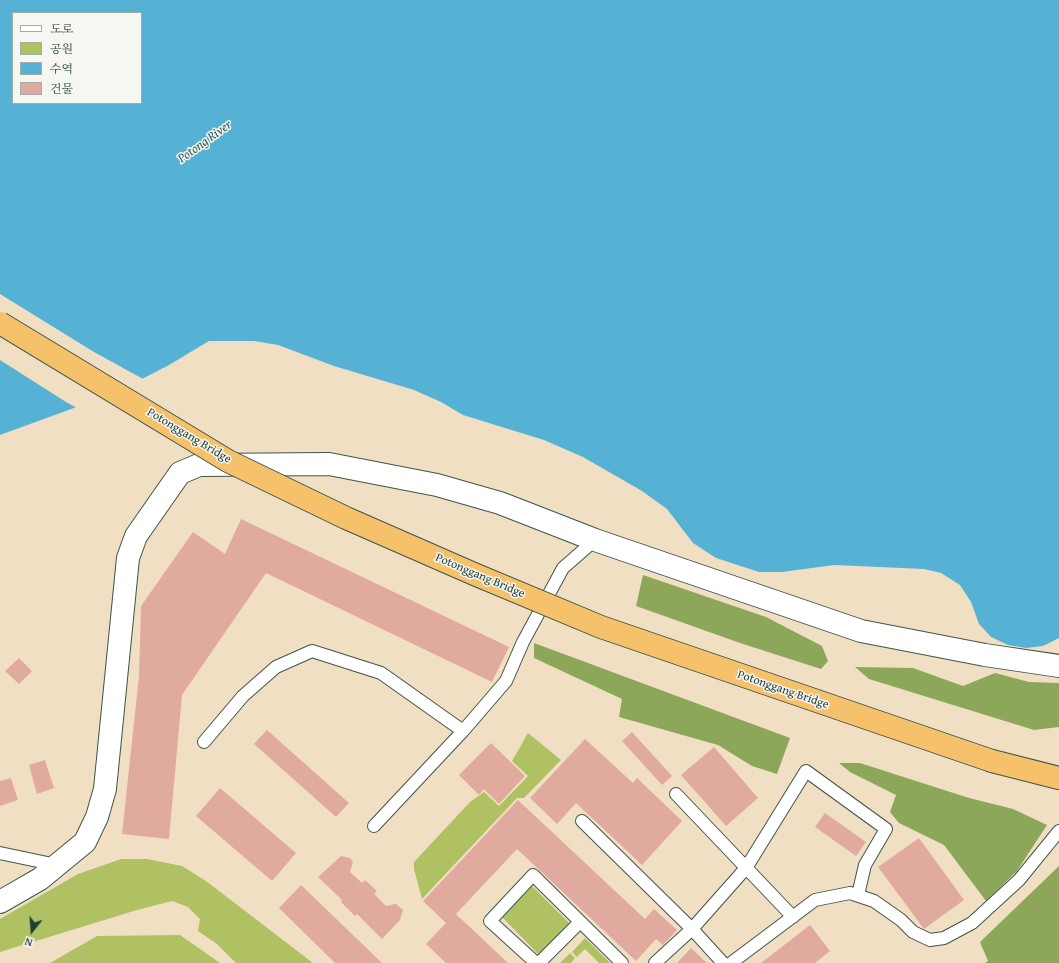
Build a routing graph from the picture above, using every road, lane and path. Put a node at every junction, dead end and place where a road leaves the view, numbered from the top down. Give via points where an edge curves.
1 (0, 323) edge
2 (595, 540) junction
3 (1059, 666) edge
4 (463, 732) junction
5 (204, 742) dead end
6 (1059, 778) edge
7 (676, 794) dead end
8 (582, 821) dead end
9 (374, 826) dead end
10 (1059, 830) edge
11 (0, 853) edge
12 (57, 864) junction
13 (746, 868) junction
14 (858, 895) junction
15 (0, 902) edge
16 (793, 917) junction
17 (580, 922) junction
18 (692, 929) junction
19 (536, 963) edge
20 (539, 963) edge
21 (622, 963) edge
22 (655, 963) edge
23 (723, 963) edge
24 (731, 963) edge

1 - 6 highway, Potonggang Bridge, bridge via 228,461 360,524 474,574 601,627 992,761
2 - 3 street via 861,631 985,655
2 - 4 lane via 563,568 523,642 506,681
2 - 12 street via 500,503 437,485 329,464 199,465 180,473 136,536 128,558 105,789 97,817 85,842
4 - 5 lane via 381,673 312,651 276,667 243,696
4 - 9 lane
7 - 13 lane
8 - 18 lane
10 - 14 lane via 1019,880 972,923 944,938 930,940 913,932 901,920
11 - 12 lane
12 - 15 street via 40,879
13 - 14 lane via 806,771 886,829 865,865
13 - 16 lane
13 - 18 lane
14 - 16 lane via 850,893 815,900
16 - 24 lane
17 - 19 lane via 533,875 490,921
17 - 20 lane
17 - 21 lane
18 - 22 lane
18 - 23 lane

